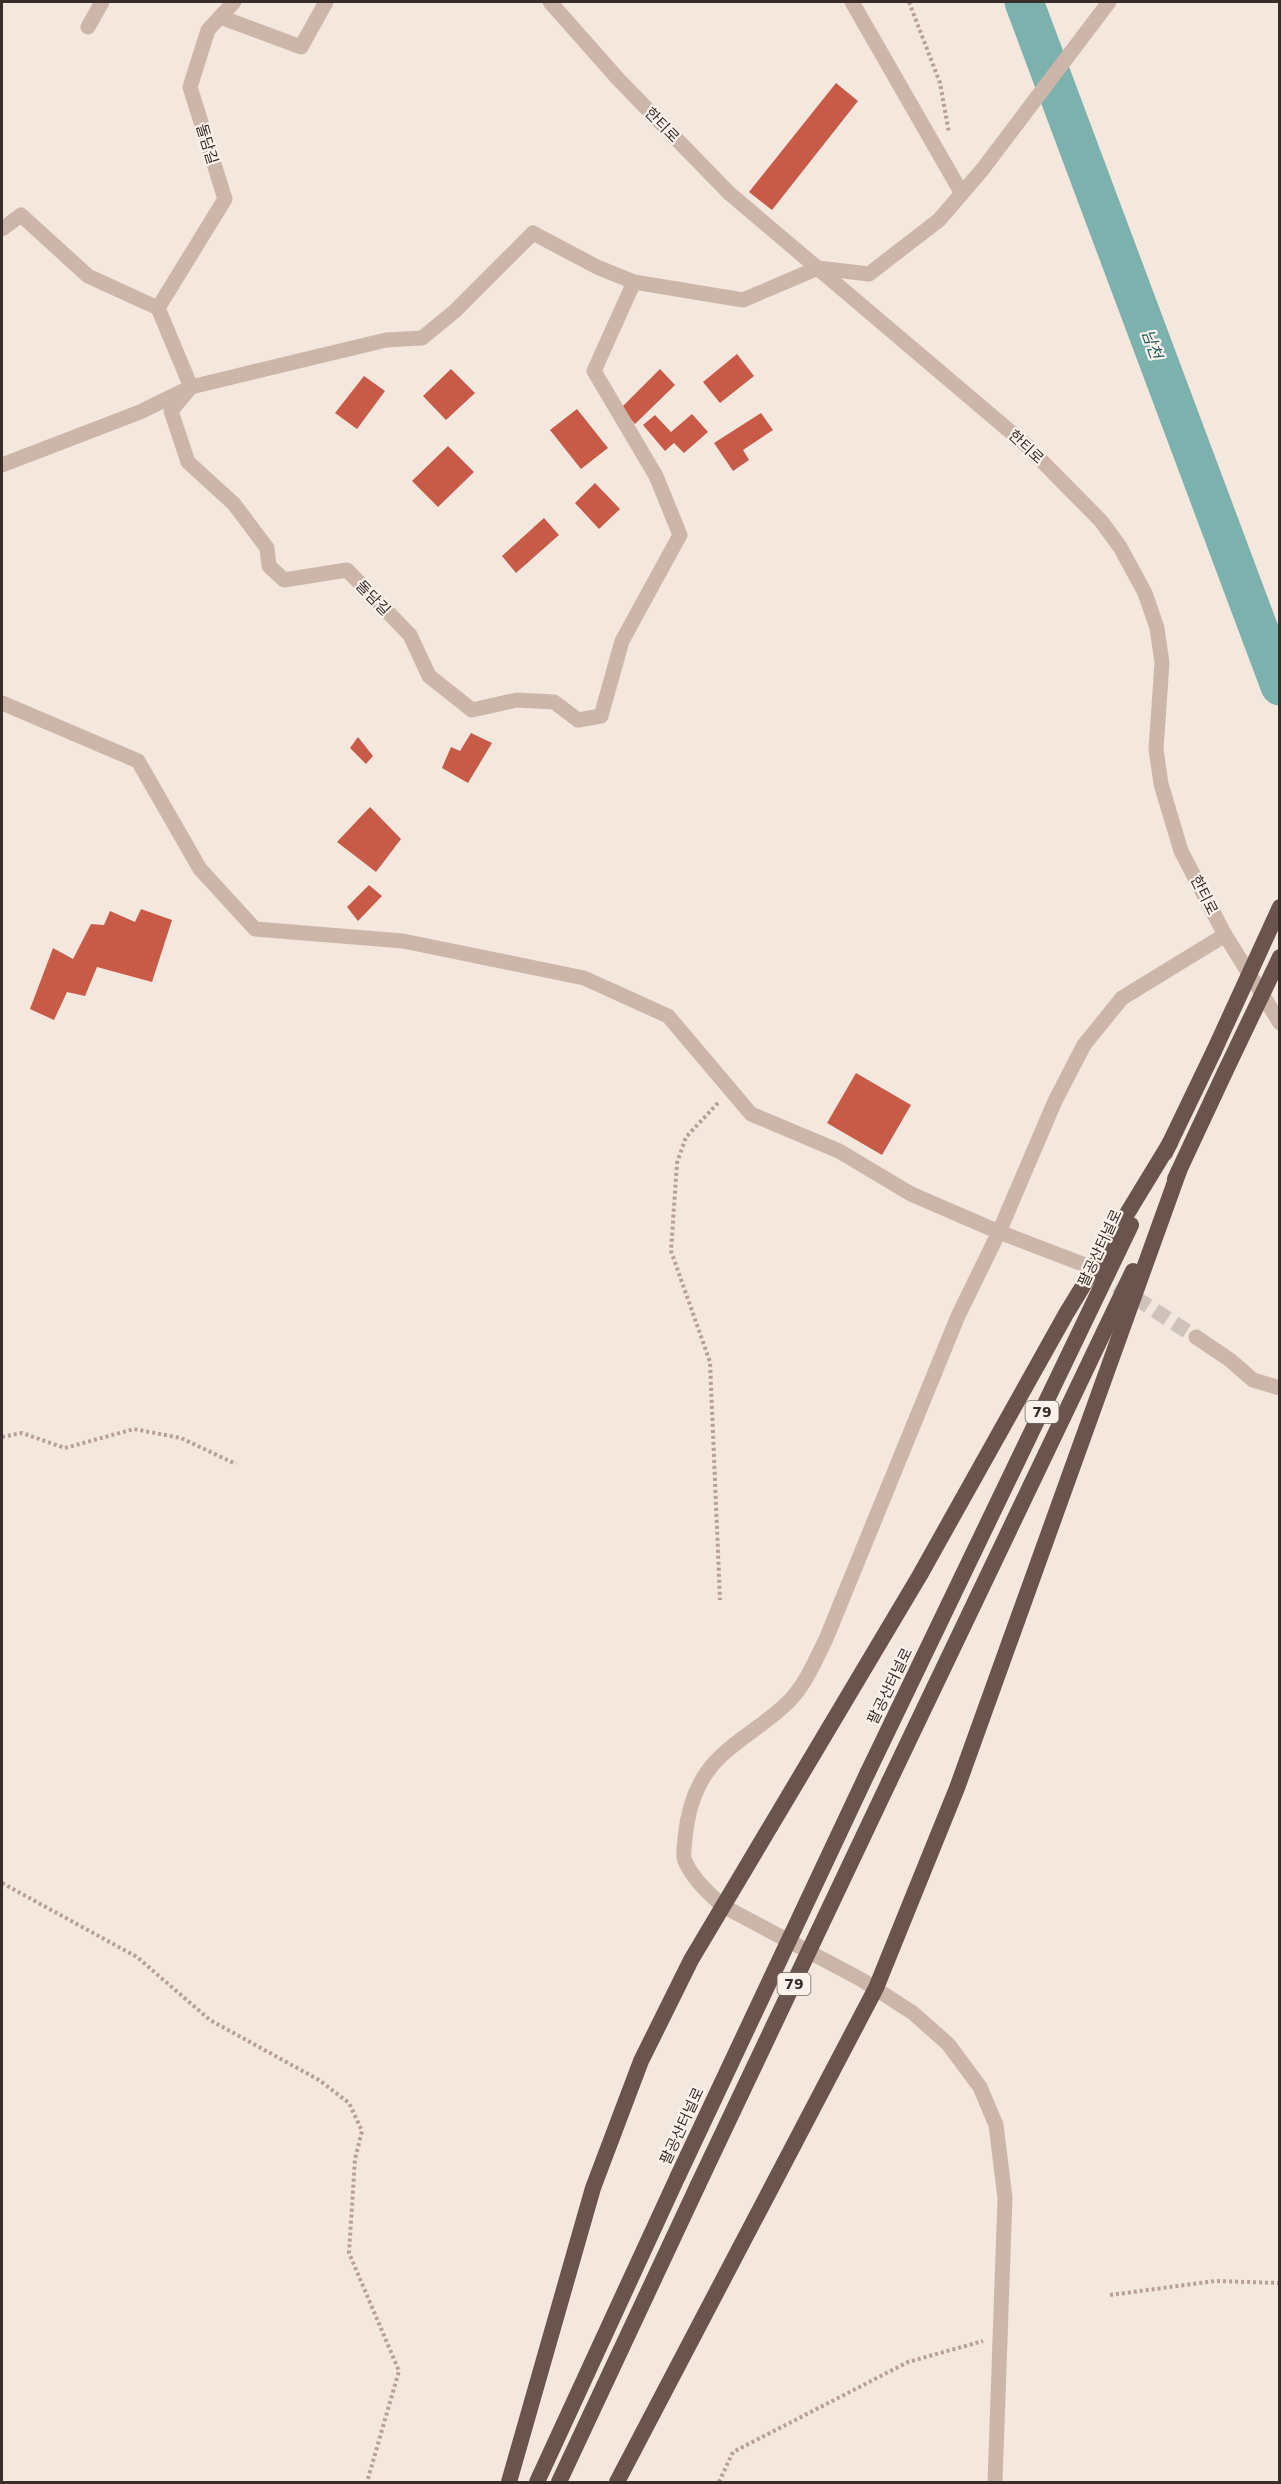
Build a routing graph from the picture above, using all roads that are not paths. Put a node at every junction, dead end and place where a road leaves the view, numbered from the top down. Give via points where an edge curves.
1 (102, 2) edge
2 (234, 2) edge
3 (326, 2) edge
4 (550, 2) edge
5 (852, 2) edge
6 (1109, 2) edge
7 (220, 16) junction
8 (88, 27) dead end
9 (961, 192) junction
10 (2, 229) edge
11 (818, 268) junction
12 (634, 282) junction
13 (158, 308) junction
14 (191, 387) junction
15 (2, 465) edge
16 (2, 703) edge
17 (1280, 907) edge
18 (1225, 935) junction
19 (1280, 957) edge
20 (1280, 1023) edge
21 (1170, 1143) junction
22 (1179, 1171) junction
23 (999, 1232) junction
24 (1085, 1265) tunnel mouth
25 (1196, 1336) tunnel mouth
26 (1280, 1388) edge
27 (723, 1906) junction
28 (876, 1988) junction
29 (509, 2482) edge
30 (537, 2482) edge
31 (559, 2482) edge
32 (616, 2482) edge
33 (994, 2482) edge

1 - 8 street
2 - 7 street, 돌담길
3 - 7 street via 301,46
4 - 11 street, 한티로 via 729,193
5 - 9 street
6 - 9 street via 982,170
7 - 13 street, 돌담길 via 208,30 190,87 225,199
9 - 11 street via 939,220 869,274
10 - 13 street via 21,215 88,276
11 - 12 street via 743,300
11 - 18 street, 한티로 via 1025,444 1101,521 1125,554 1153,612 1160,644 1156,749 1161,784 1181,850
12 - 14 street via 533,233 455,311 422,338 386,340
12 - 14 street, 돌담길 via 594,371 656,476 680,535 622,641 601,716 578,720 554,702 517,700 472,710 429,676 410,635 347,570 284,580 269,566 267,548 234,504 188,462 171,411
13 - 14 street
14 - 15 street via 140,412
16 - 23 street via 138,761 200,869 255,928 403,941 584,978 668,1016 750,1114 839,1151 911,1194
17 - 21 highway, 팔공산터널로 / 79, bridge
18 - 20 street, 한티로
18 - 23 street via 1122,998 1084,1045 1055,1101
19 - 22 highway, 79, bridge
21 - 27 highway via 1066,1314 921,1575
21 - 30 highway, 팔공산터널로 / 79, bridge via 868,1772
22 - 28 highway via 957,1788
22 - 31 highway, 79, bridge
23 - 24 street
23 - 27 street via 958,1316 807,1677 768,1720 720,1756 694,1793 684,1858 696,1880
25 - 26 street via 1253,1380
27 - 28 street
27 - 29 highway via 691,1960 641,2061 601,2166
28 - 32 highway
28 - 33 street via 948,2044 980,2087 996,2125 1005,2198

